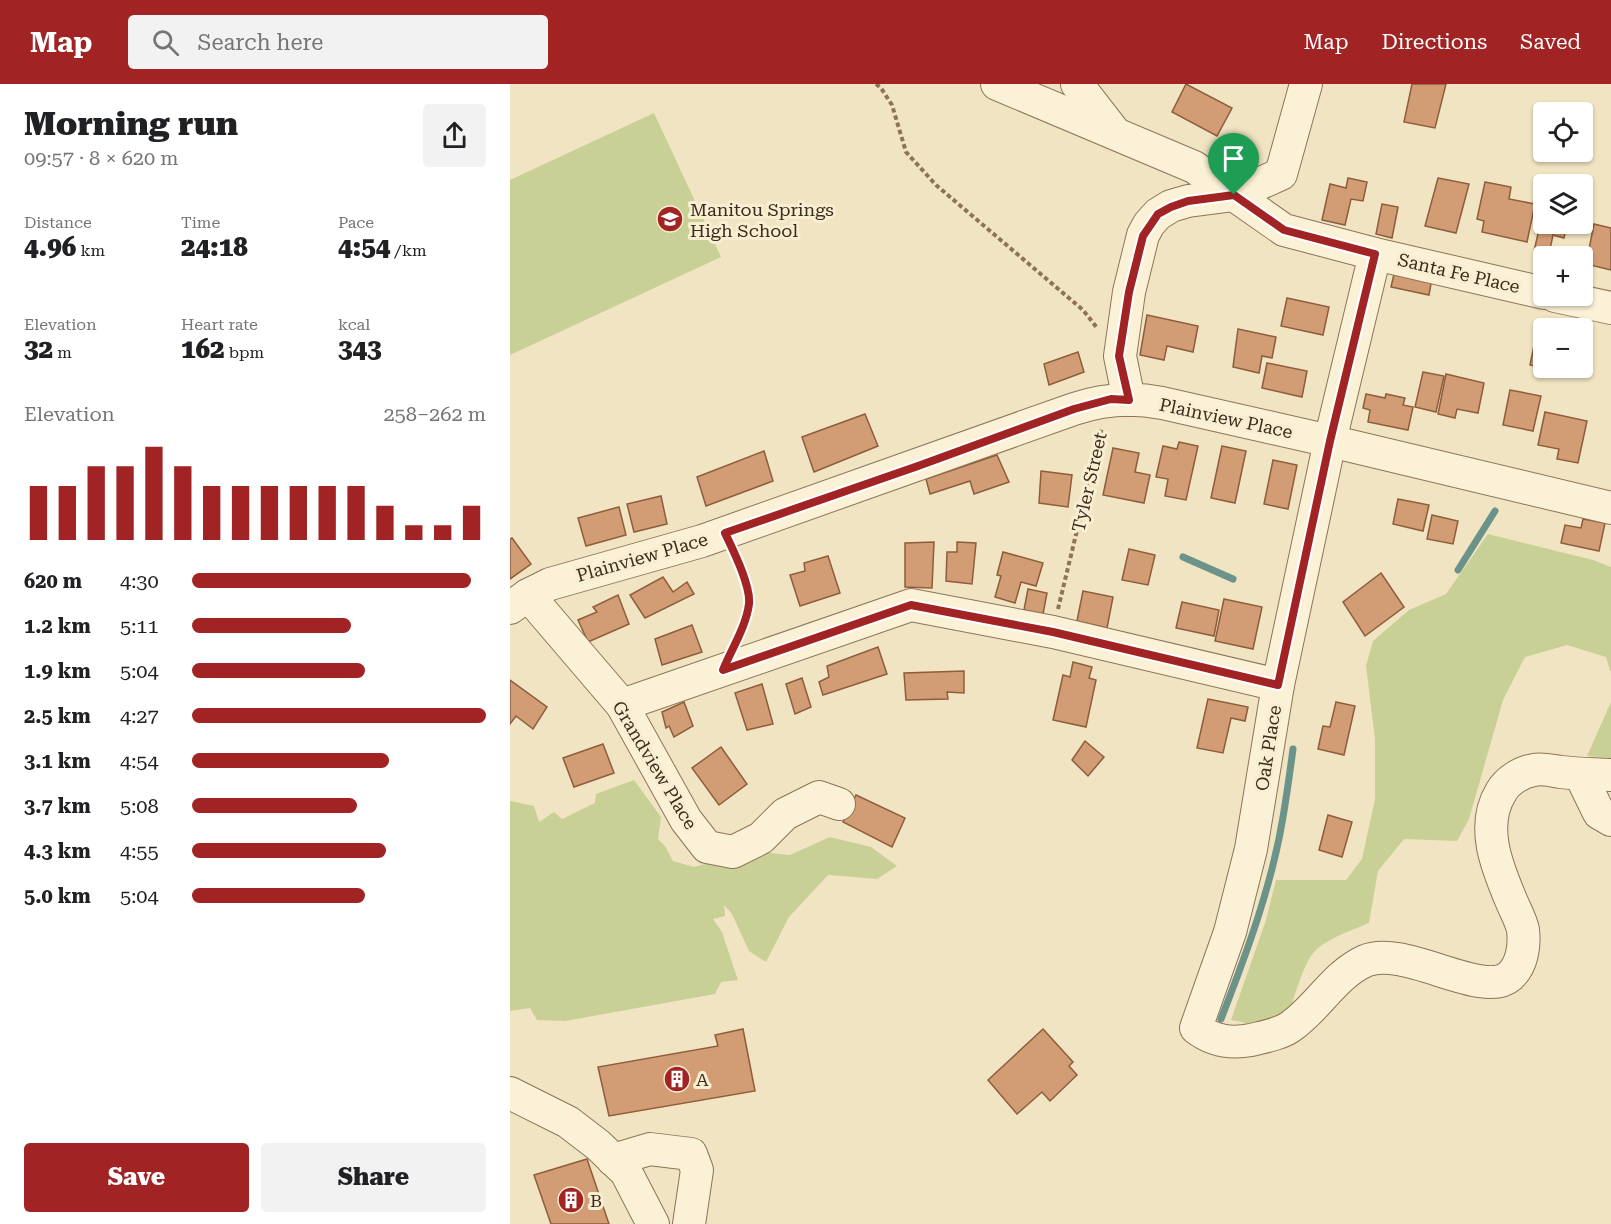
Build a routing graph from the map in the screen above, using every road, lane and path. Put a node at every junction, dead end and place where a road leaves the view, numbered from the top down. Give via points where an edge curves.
1 (876, 84) edge
2 (998, 84) edge
3 (1077, 84) edge
4 (1306, 84) edge
5 (1115, 134) junction
6 (1234, 195) junction
7 (1375, 254) junction
8 (1533, 290) edge
9 (1593, 304) edge
10 (1611, 308) edge
11 (1119, 356) junction
12 (1129, 400) junction
13 (1330, 441) junction
14 (1611, 506) edge
15 (725, 533) junction
16 (519, 601) edge
17 (1053, 632) junction
18 (723, 670) junction
19 (1278, 685) junction
20 (622, 705) junction
21 (1580, 774) junction
22 (1611, 775) edge
23 (839, 804) dead end
24 (1611, 820) edge
25 (510, 1093) edge
26 (613, 1160) junction
27 (652, 1224) edge
28 (689, 1224) edge

1 - 11 path via 892,105 906,152 936,185 1083,310
2 - 5 street, Santa Fe Place
3 - 5 street
4 - 6 street via 1281,174
5 - 6 street, Santa Fe Place via 1194,167
6 - 7 street, Santa Fe Place via 1284,230
6 - 11 street via 1188,201 1158,214 1149,224 1129,292
7 - 8 street, Santa Fe Place
7 - 13 street, Oak Place
9 - 10 street
11 - 12 street
12 - 13 street, Plainview Place via 1162,403
12 - 15 street, Plainview Place via 1111,399 1074,409
12 - 17 path, Tyler Street via 1103,420
13 - 14 street, Plainview Place
13 - 19 street, Oak Place
15 - 16 street, Plainview Place via 575,575
15 - 18 path via 740,564 749,603
16 - 20 street, Grandview Place
17 - 18 street via 911,605
17 - 19 street
18 - 20 street
19 - 21 street, Oak Place via 1251,849 1230,932 1196,1028 1207,1037 1242,1042 1288,1029 1333,985 1366,960 1412,961 1459,977 1494,982 1508,978 1517,968 1524,948 1522,928 1494,849 1490,820 1496,800 1516,777 1534,770
20 - 23 street, Grandview Place via 686,820 707,847 733,852 760,838 786,814 819,797
21 - 22 street
21 - 24 street via 1599,813
25 - 26 street via 568,1122
26 - 27 street via 626,1172
26 - 28 street via 650,1149 691,1154 697,1170

